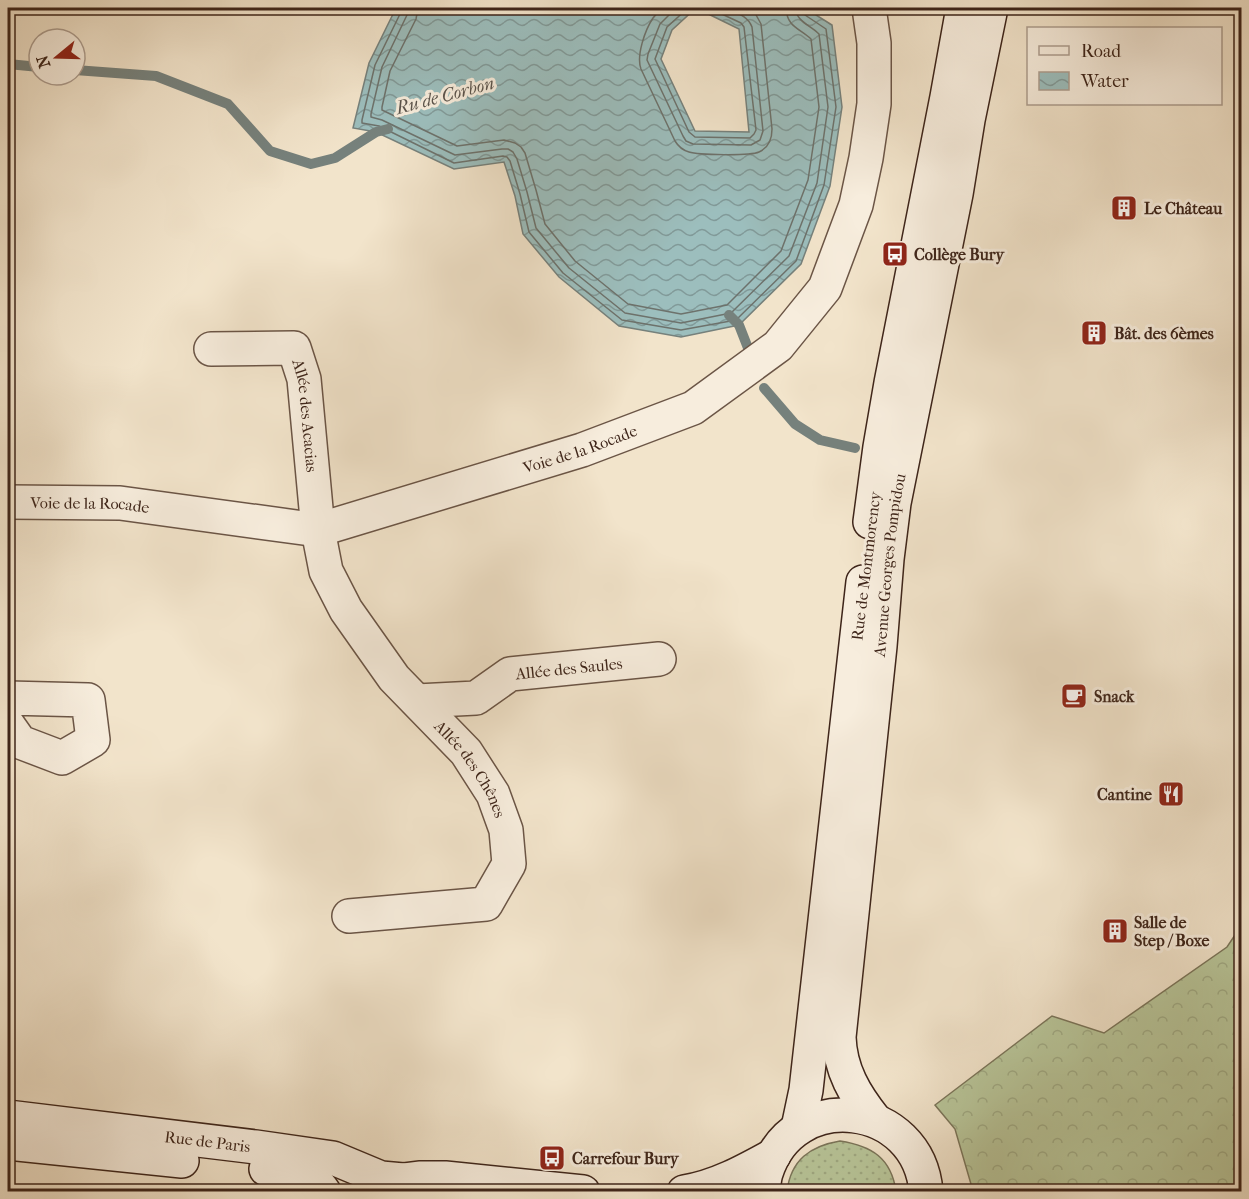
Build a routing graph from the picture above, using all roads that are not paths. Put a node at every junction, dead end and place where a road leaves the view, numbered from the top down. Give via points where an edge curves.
1 (869, 8) edge
2 (963, 8) edge
3 (991, 8) edge
4 (211, 349) dead end
5 (8, 502) edge
6 (318, 530) junction
7 (659, 659) dead end
8 (8, 698) edge
9 (417, 701) junction
10 (8, 725) edge
11 (349, 916) dead end
12 (8, 1117) edge
13 (875, 1120) junction
14 (798, 1128) junction
15 (8, 1143) edge
16 (774, 1155) junction
17 (403, 1180) junction
18 (324, 1191) edge
19 (370, 1191) edge
20 (583, 1191) edge
21 (684, 1191) edge
22 (763, 1191) edge
23 (927, 1191) edge

1 - 6 main road, Voie de la Rocade via 874,43 874,104 856,206 825,288 778,346 693,408 582,450
2 - 14 main road, Rue de Montmorency via 880,447 806,1090
3 - 13 main road, Avenue Georges Pompidou via 886,559 838,1037 850,1084
4 - 6 main road, Allée des Acacias via 294,348 304,379
5 - 6 main road, Voie de la Rocade via 120,503
6 - 9 main road, Allée des Chênes via 326,571 346,610 394,678
7 - 9 main road, Allée des Saules via 510,674 476,698
8 - 10 main road via 88,700 93,740 62,758 20,742
9 - 11 main road, Allée des Chênes via 466,752 494,794 507,830 508,864 486,904
12 - 17 main road, Rue de Paris via 333,1158 381,1178
13 - 14 main road via 836,1114
13 - 23 main road via 910,1147 921,1167
14 - 16 main road
15 - 18 main road, Rue de Paris via 288,1171 305,1176
16 - 21 main road via 713,1185
16 - 22 main road
17 - 19 main road, Rue de Paris
17 - 20 main road, Rue de Paris via 445,1178

